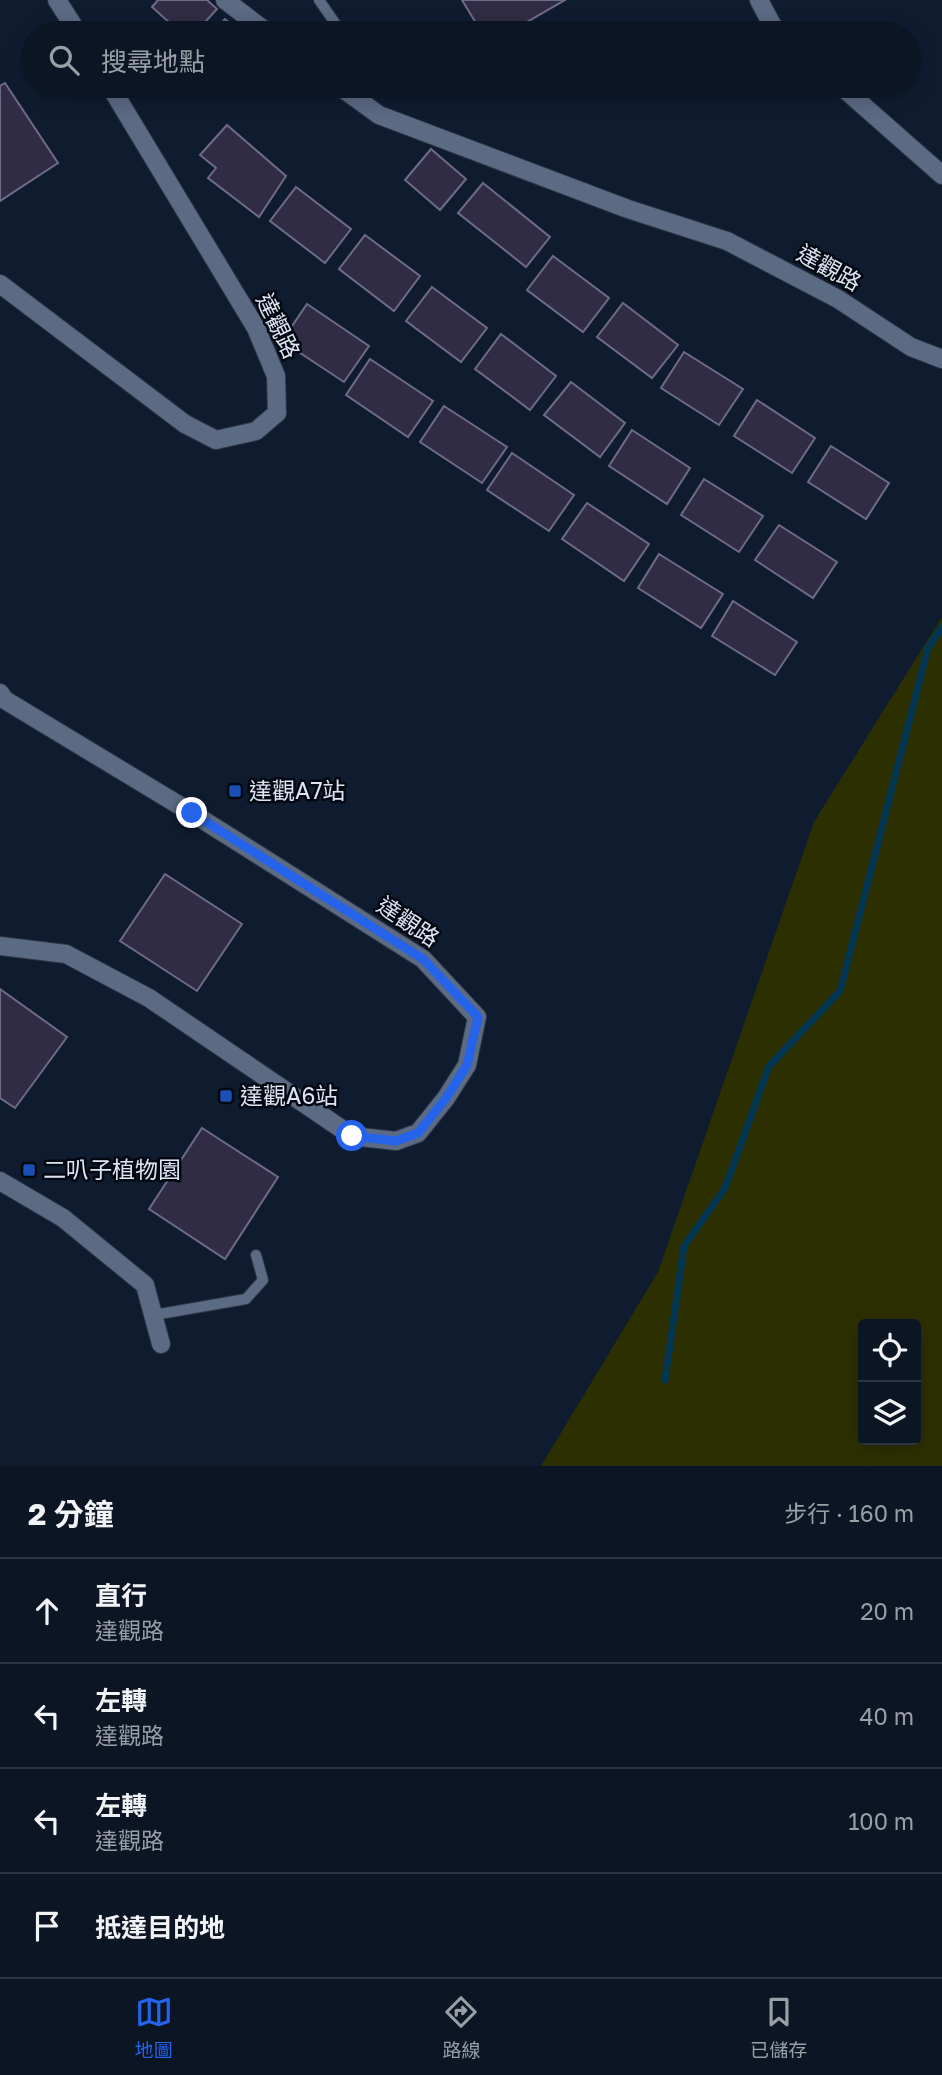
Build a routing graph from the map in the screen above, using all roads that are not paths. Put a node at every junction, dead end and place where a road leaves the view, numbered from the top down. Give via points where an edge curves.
1 (57, 0) edge
2 (225, 0) edge
3 (319, 0) edge
4 (759, 0) edge
5 (70, 21) edge
6 (252, 21) edge
7 (334, 21) edge
8 (770, 21) edge
9 (117, 98) edge
10 (359, 98) edge
11 (855, 98) edge
12 (942, 175) edge
13 (0, 284) edge
14 (942, 359) edge
15 (0, 693) edge
16 (0, 946) edge
17 (0, 1181) edge
18 (256, 1255) dead end
19 (153, 1315) junction
20 (161, 1344) dead end

1 - 5 street
2 - 6 street
3 - 7 lane
4 - 8 street
9 - 13 street, 達觀路 via 256,328 276,376 277,413 256,431 216,440 185,424
10 - 14 street, 達觀路 via 379,115 628,209 727,241 838,299 911,347
11 - 12 street
15 - 16 street, 達觀路 via 423,959 478,1017 467,1065 418,1133 396,1141 352,1136 149,998 65,954
17 - 19 street via 63,1218 145,1285
18 - 19 lane via 263,1280 246,1300
19 - 20 street

